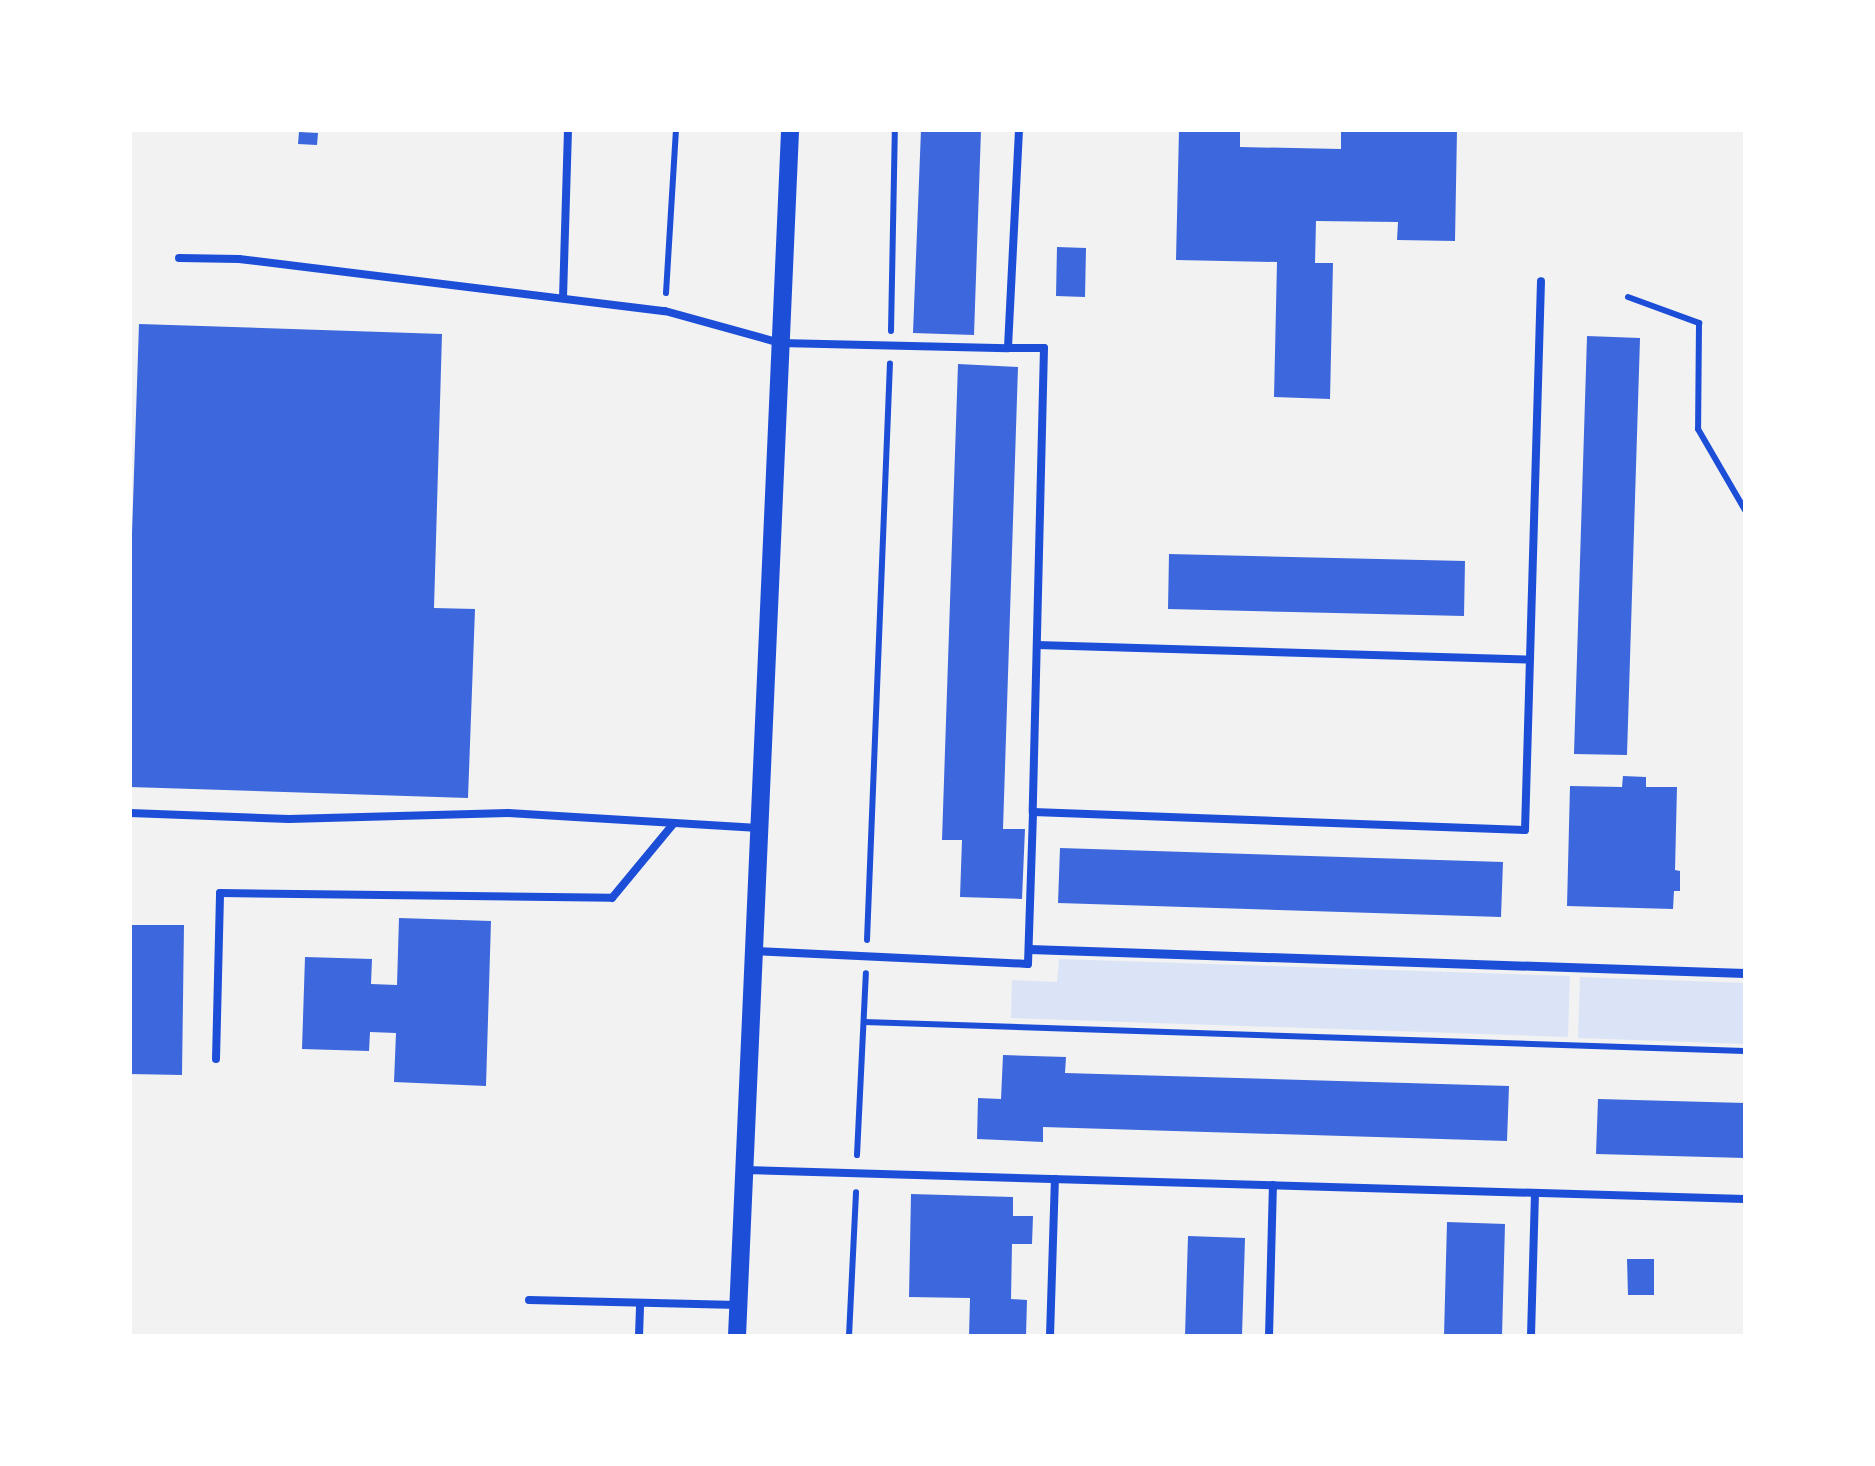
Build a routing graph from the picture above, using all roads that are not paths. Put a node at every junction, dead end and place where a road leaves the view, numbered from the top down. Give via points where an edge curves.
1 (568, 130) edge
2 (790, 130) edge
3 (1019, 130) edge
4 (178, 258) dead end
5 (1540, 281) dead end
6 (563, 298) junction
7 (780, 343) junction
8 (1008, 348) junction
9 (1037, 644) junction
10 (1530, 660) junction
11 (1033, 812) junction
12 (130, 813) edge
13 (674, 823) junction
14 (759, 828) junction
15 (1029, 948) junction
16 (754, 951) junction
17 (1745, 973) edge
18 (216, 1058) dead end
19 (744, 1170) junction
20 (1056, 1178) junction
21 (1272, 1185) junction
22 (1536, 1192) junction
23 (1745, 1199) edge
24 (529, 1300) dead end
25 (640, 1303) junction
26 (738, 1306) junction
27 (639, 1336) edge
28 (736, 1336) edge
29 (1050, 1336) edge
30 (1269, 1336) edge
31 (1531, 1336) edge

1 - 6 lane
2 - 7 street
3 - 8 lane
4 - 6 lane
5 - 10 lane
6 - 7 lane via 665,310
7 - 8 lane
7 - 14 street
8 - 9 lane via 1044,348
9 - 10 lane
9 - 11 lane
10 - 11 lane via 1525,830
11 - 15 lane
12 - 13 lane via 289,819 508,813
13 - 14 lane
13 - 18 lane via 612,898 220,893
14 - 16 street
15 - 16 lane via 1028,964
15 - 17 street
16 - 19 street
19 - 20 lane
19 - 26 street
20 - 21 lane
20 - 29 lane
21 - 22 lane
21 - 30 lane
22 - 23 lane
22 - 31 lane
24 - 25 lane
25 - 26 lane
25 - 27 lane
26 - 28 street

